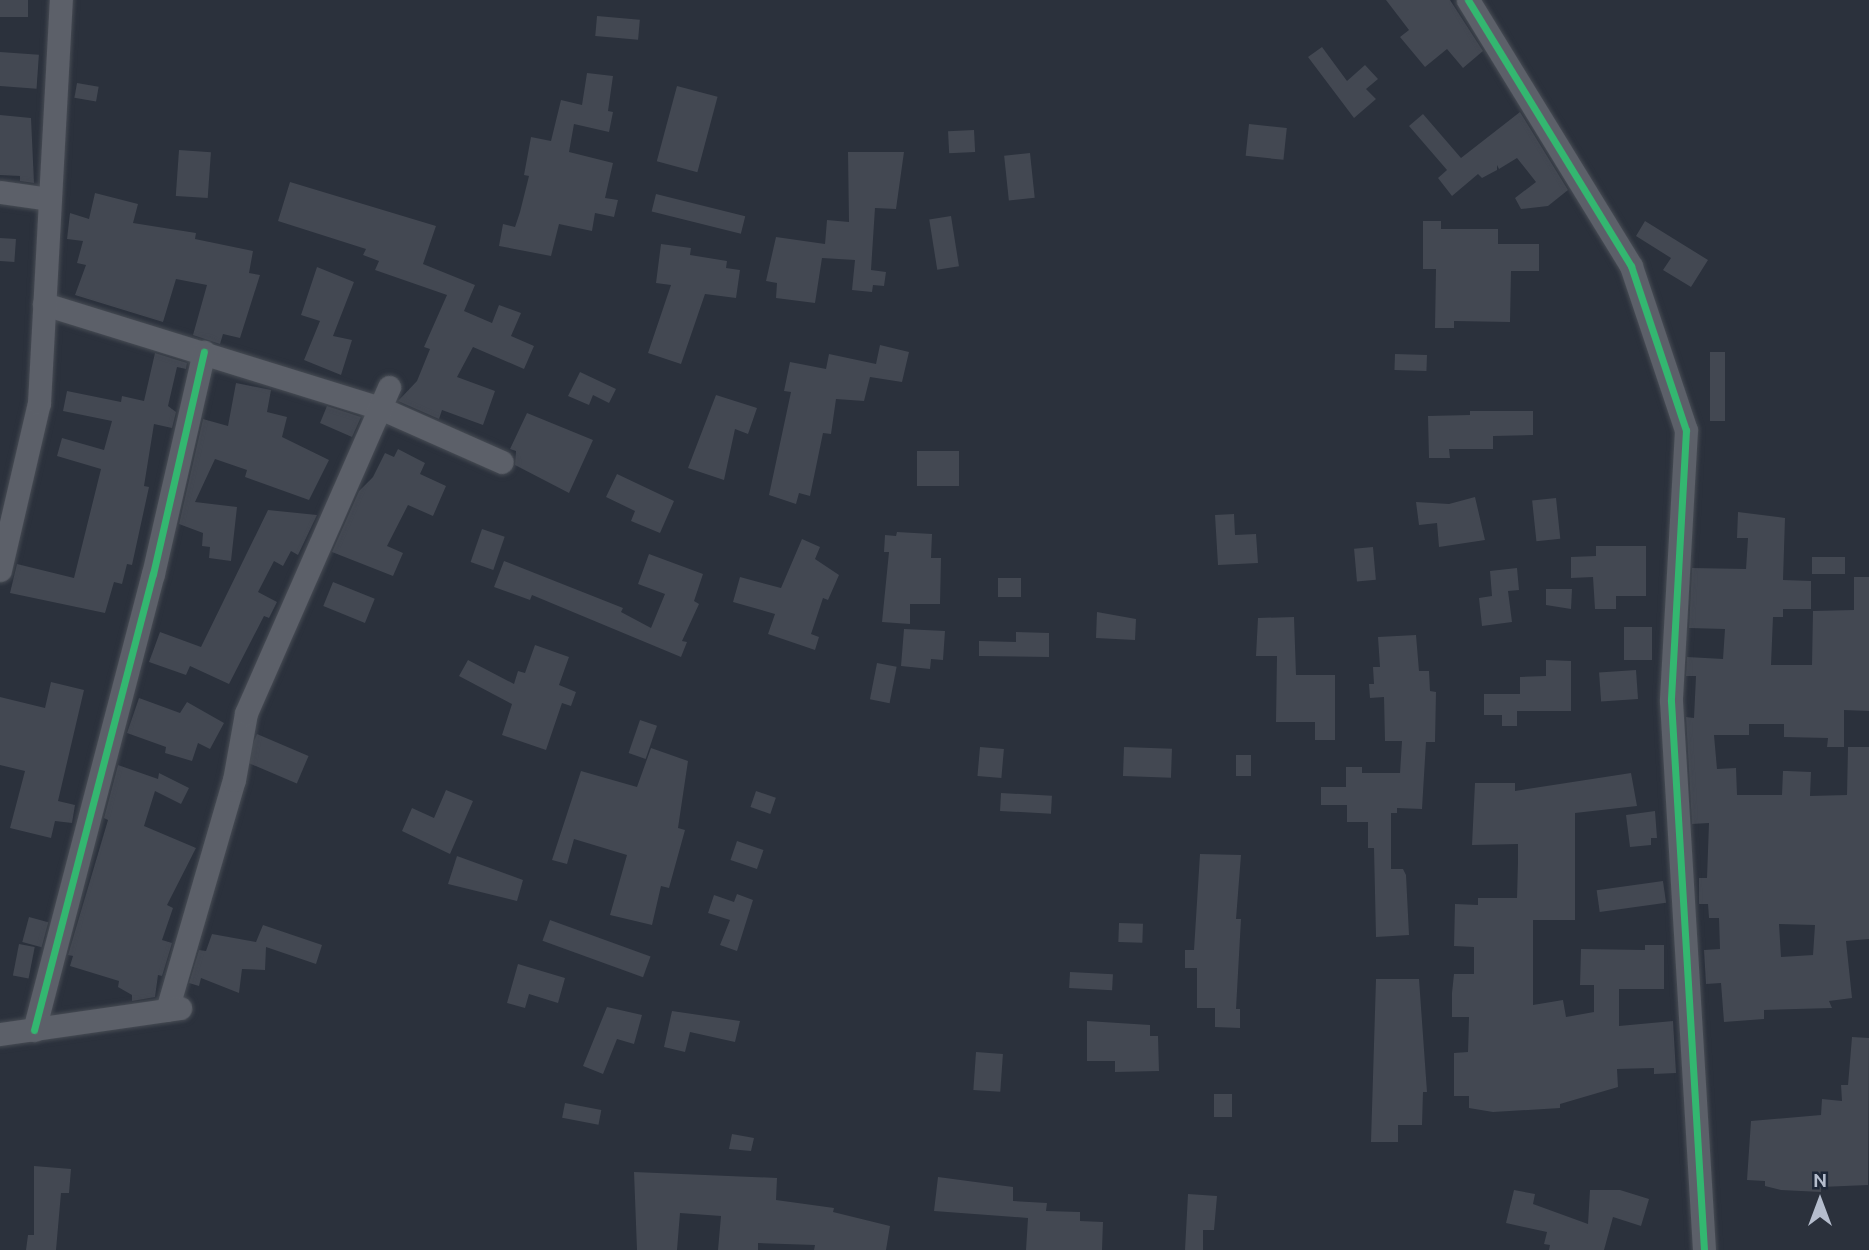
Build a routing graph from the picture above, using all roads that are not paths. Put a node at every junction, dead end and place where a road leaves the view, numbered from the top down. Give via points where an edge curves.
1 (61, 0) edge
2 (1468, 0) edge
3 (0, 192) edge
4 (50, 199) junction
5 (44, 304) junction
6 (204, 352) junction
7 (385, 398) junction
8 (502, 462) dead end
9 (0, 570) edge
10 (34, 1030) junction
11 (0, 1034) edge
12 (1704, 1250) edge

1 - 4 street
2 - 12 street via 1631,265 1686,430 1671,701
3 - 4 street
4 - 5 street
5 - 6 street
5 - 9 street via 39,403
6 - 7 street
6 - 10 street via 153,574
7 - 8 street
7 - 10 street via 246,713 234,780 175,1009
10 - 11 street

